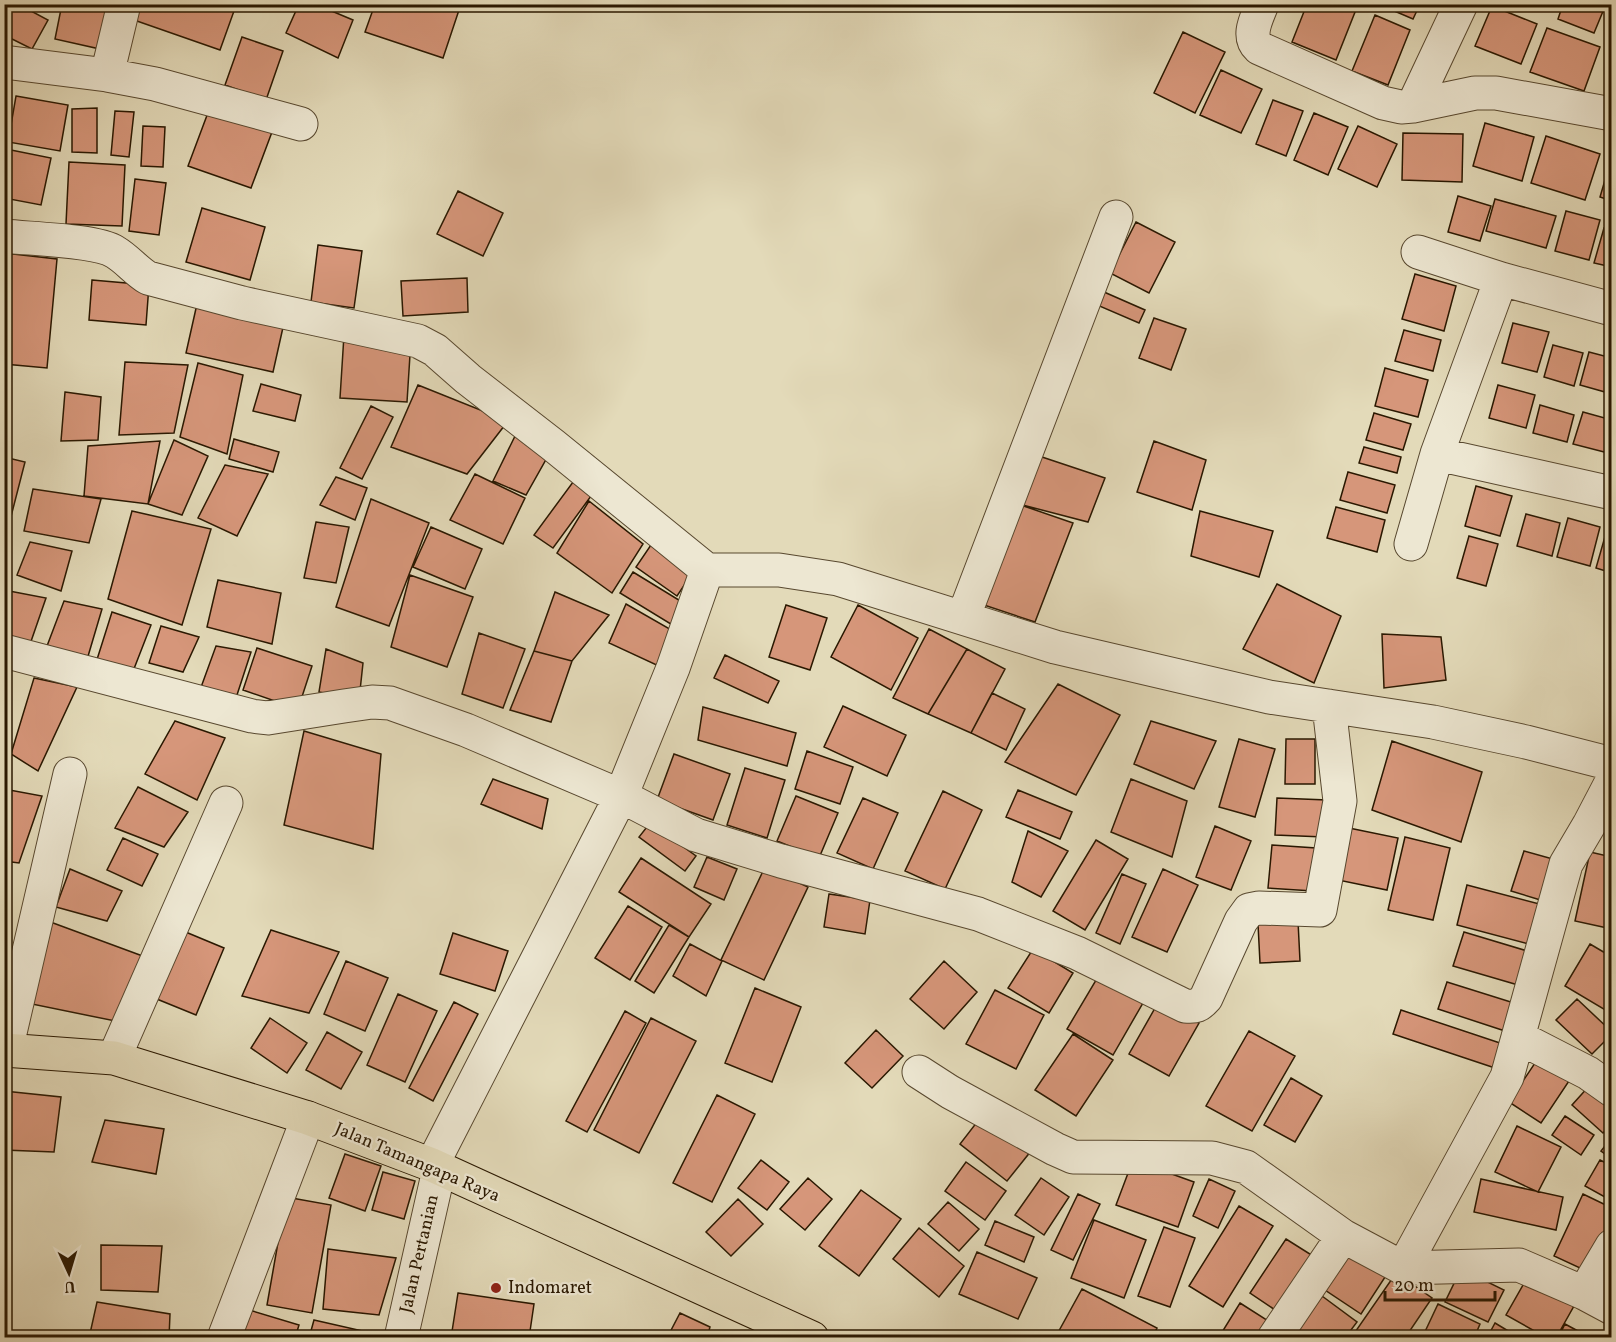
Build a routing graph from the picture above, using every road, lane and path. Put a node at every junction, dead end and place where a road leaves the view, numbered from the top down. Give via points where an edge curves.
1 (124, 4) edge
2 (1262, 4) edge
3 (1461, 4) edge
4 (4, 62) edge
5 (107, 75) junction
6 (1413, 106) junction
7 (1611, 113) edge
8 (301, 124) dead end
9 (1116, 217) dead end
10 (4, 236) edge
11 (1418, 252) dead end
12 (1501, 279) junction
13 (1611, 309) edge
14 (1437, 454) junction
15 (1611, 493) edge
16 (1411, 544) dead end
17 (706, 570) junction
18 (963, 618) junction
19 (4, 651) edge
20 (1329, 706) junction
21 (1611, 764) edge
22 (70, 774) dead end
23 (1611, 782) edge
24 (621, 796) junction
25 (226, 803) dead end
26 (1600, 829) edge
27 (1518, 1037) junction
28 (5, 1050) edge
29 (114, 1058) junction
30 (919, 1072) dead end
31 (1611, 1090) edge
32 (308, 1118) junction
33 (435, 1167) junction
34 (1342, 1236) junction
35 (1611, 1246) edge
36 (1403, 1269) junction
37 (1598, 1300) edge
38 (796, 1334) edge
39 (224, 1338) edge
40 (401, 1338) edge
41 (1274, 1338) edge

1 - 5 street
2 - 6 street via 1253,30 1260,48 1383,103
3 - 6 street
4 - 5 street
5 - 8 street via 155,84
6 - 7 street via 1475,93 1496,93
9 - 18 street
10 - 17 street via 97,245 116,252 148,278 425,344
11 - 12 street
12 - 13 street
12 - 14 street
14 - 15 street
14 - 16 street
17 - 18 street via 779,570 827,576
17 - 24 street, Jalan Pertanian via 673,668
18 - 20 street via 1054,647 1269,697
19 - 24 street via 252,716 268,718 372,702 390,703 466,730
20 - 21 street via 1433,722
20 - 24 street via 1340,801 1320,910 1249,910 1206,998 1194,1007 1077,953 978,914 696,835
22 - 28 street
23 - 26 street
24 - 33 street, Jalan Pertanian
25 - 29 street
26 - 27 street via 1566,864
27 - 31 street via 1588,1073
27 - 36 street via 1507,1077
28 - 29 main road, Jalan Tamangapa Raya
29 - 32 main road, Jalan Tamangapa Raya
30 - 34 street via 1073,1157 1212,1158 1246,1167
32 - 33 main road, Jalan Tamangapa Raya
32 - 39 street
33 - 38 main road, Jalan Tamangapa Raya
33 - 40 street, Jalan Pertanian
34 - 36 street
34 - 41 street
35 - 37 street
36 - 37 street via 1519,1265

